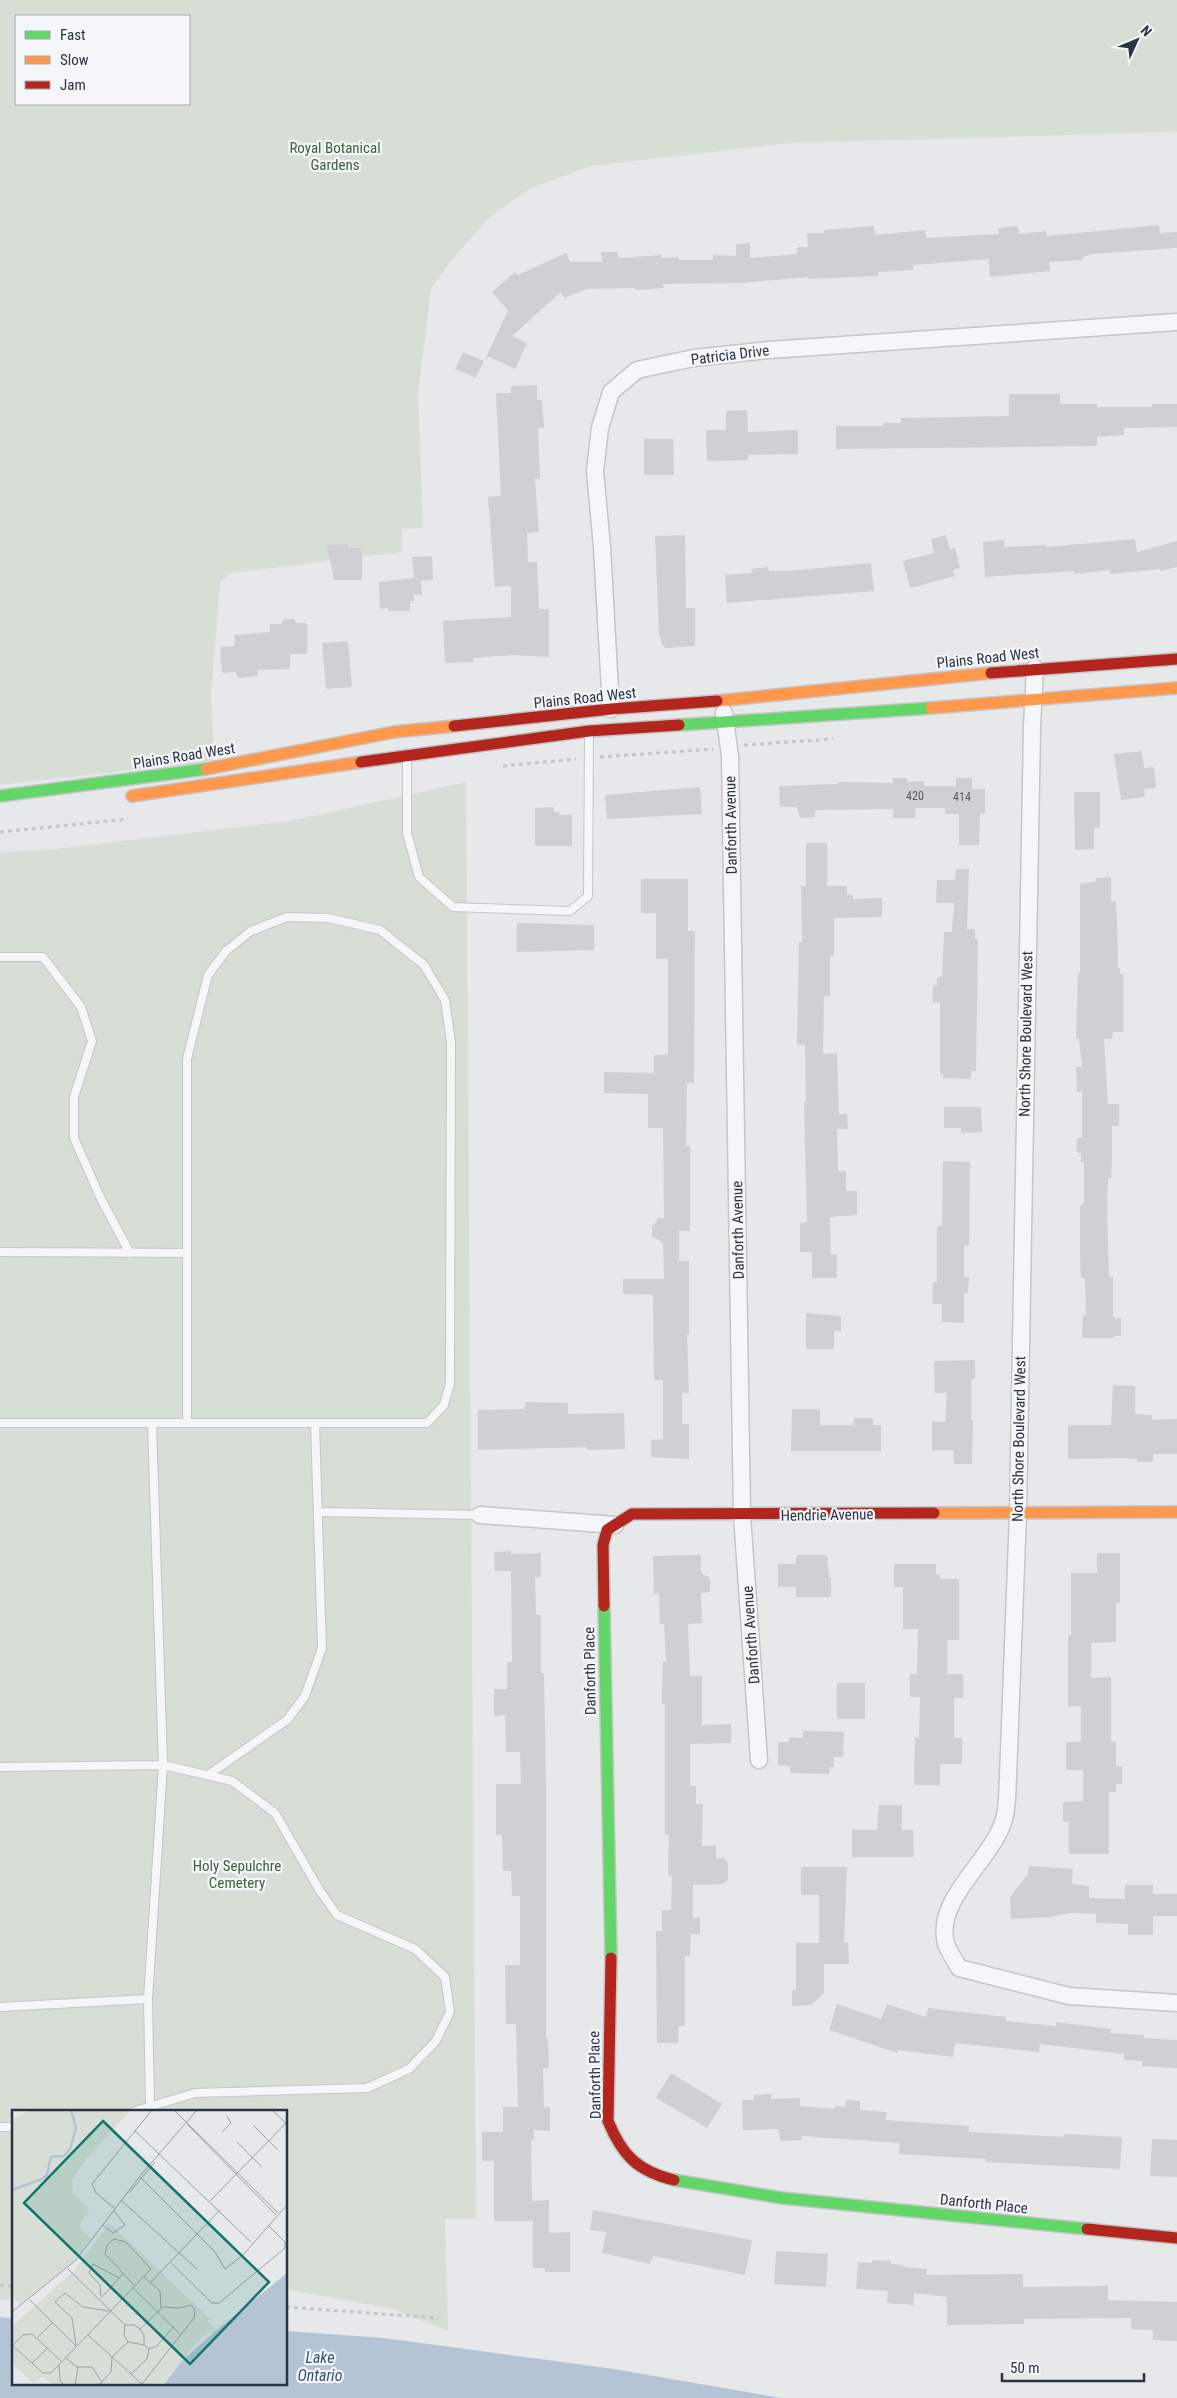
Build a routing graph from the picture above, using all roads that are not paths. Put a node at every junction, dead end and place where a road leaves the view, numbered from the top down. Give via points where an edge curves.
1 (1177, 322) edge
2 (1177, 660) edge
3 (1035, 668) junction
4 (1177, 688) edge
5 (1034, 699) junction
6 (722, 701) junction
7 (611, 709) junction
8 (725, 722) junction
9 (589, 730) junction
10 (408, 754) junction
11 (0, 796) edge
12 (118, 798) dead end
13 (0, 957) edge
14 (0, 1252) edge
15 (130, 1253) junction
16 (187, 1253) junction
17 (0, 1423) edge
18 (152, 1423) junction
19 (187, 1423) junction
20 (315, 1423) junction
21 (318, 1512) junction
22 (1177, 1512) edge
23 (1018, 1513) junction
24 (480, 1515) joint
25 (742, 1515) junction
26 (615, 1525) junction
27 (759, 1760) dead end
28 (163, 1765) junction
29 (0, 1767) edge
30 (208, 1775) junction
31 (148, 1999) junction
32 (1177, 2003) edge
33 (0, 2007) edge
34 (150, 2105) junction
35 (137, 2110) edge
36 (1177, 2238) edge

1 - 7 street, Patricia Drive via 768,350 694,358 637,370 611,392 600,428 595,471
2 - 3 main road, Plains Road West
3 - 5 street, North Shore Boulevard West
3 - 6 main road, Plains Road West
4 - 5 main road
5 - 8 main road
5 - 23 street, North Shore Boulevard West
6 - 7 main road, Plains Road West
6 - 8 street, Danforth Avenue
7 - 11 main road, Plains Road West via 394,732 200,770
8 - 9 main road
8 - 25 street, Danforth Avenue via 730,756
9 - 10 main road
9 - 10 lane via 588,896 570,911 453,907 419,877 407,833
10 - 12 main road
13 - 15 lane via 43,958 81,1007 92,1041 74,1097 74,1138
14 - 15 lane
15 - 16 lane
16 - 19 lane
16 - 20 lane via 187,1059 208,975 226,951 251,931 286,917 328,918 380,930 424,965 445,1000 452,1042 450,1384 444,1405 427,1423
17 - 18 lane
18 - 19 lane
18 - 28 lane
19 - 20 lane
20 - 21 lane
21 - 24 lane
21 - 30 lane via 322,1648 306,1696 287,1720
22 - 23 main road, Hendrie Avenue
23 - 25 main road, Hendrie Avenue
23 - 32 street, North Shore Boulevard West via 1004,1819 946,1917 946,1944 958,1968 998,1979 1069,1996
24 - 26 street
25 - 26 main road, Hendrie Avenue via 632,1514
25 - 27 street, Danforth Avenue
26 - 36 main road, Danforth Place via 607,1530 603,1545 611,1942 608,2121 618,2145 637,2165 662,2177 763,2195
28 - 29 lane
28 - 30 lane
28 - 31 lane
30 - 34 lane via 232,1781 275,1813 337,1915 415,1949 445,1976 450,2012 436,2041 409,2069 368,2088 195,2094
31 - 33 lane
31 - 34 lane
34 - 35 lane

